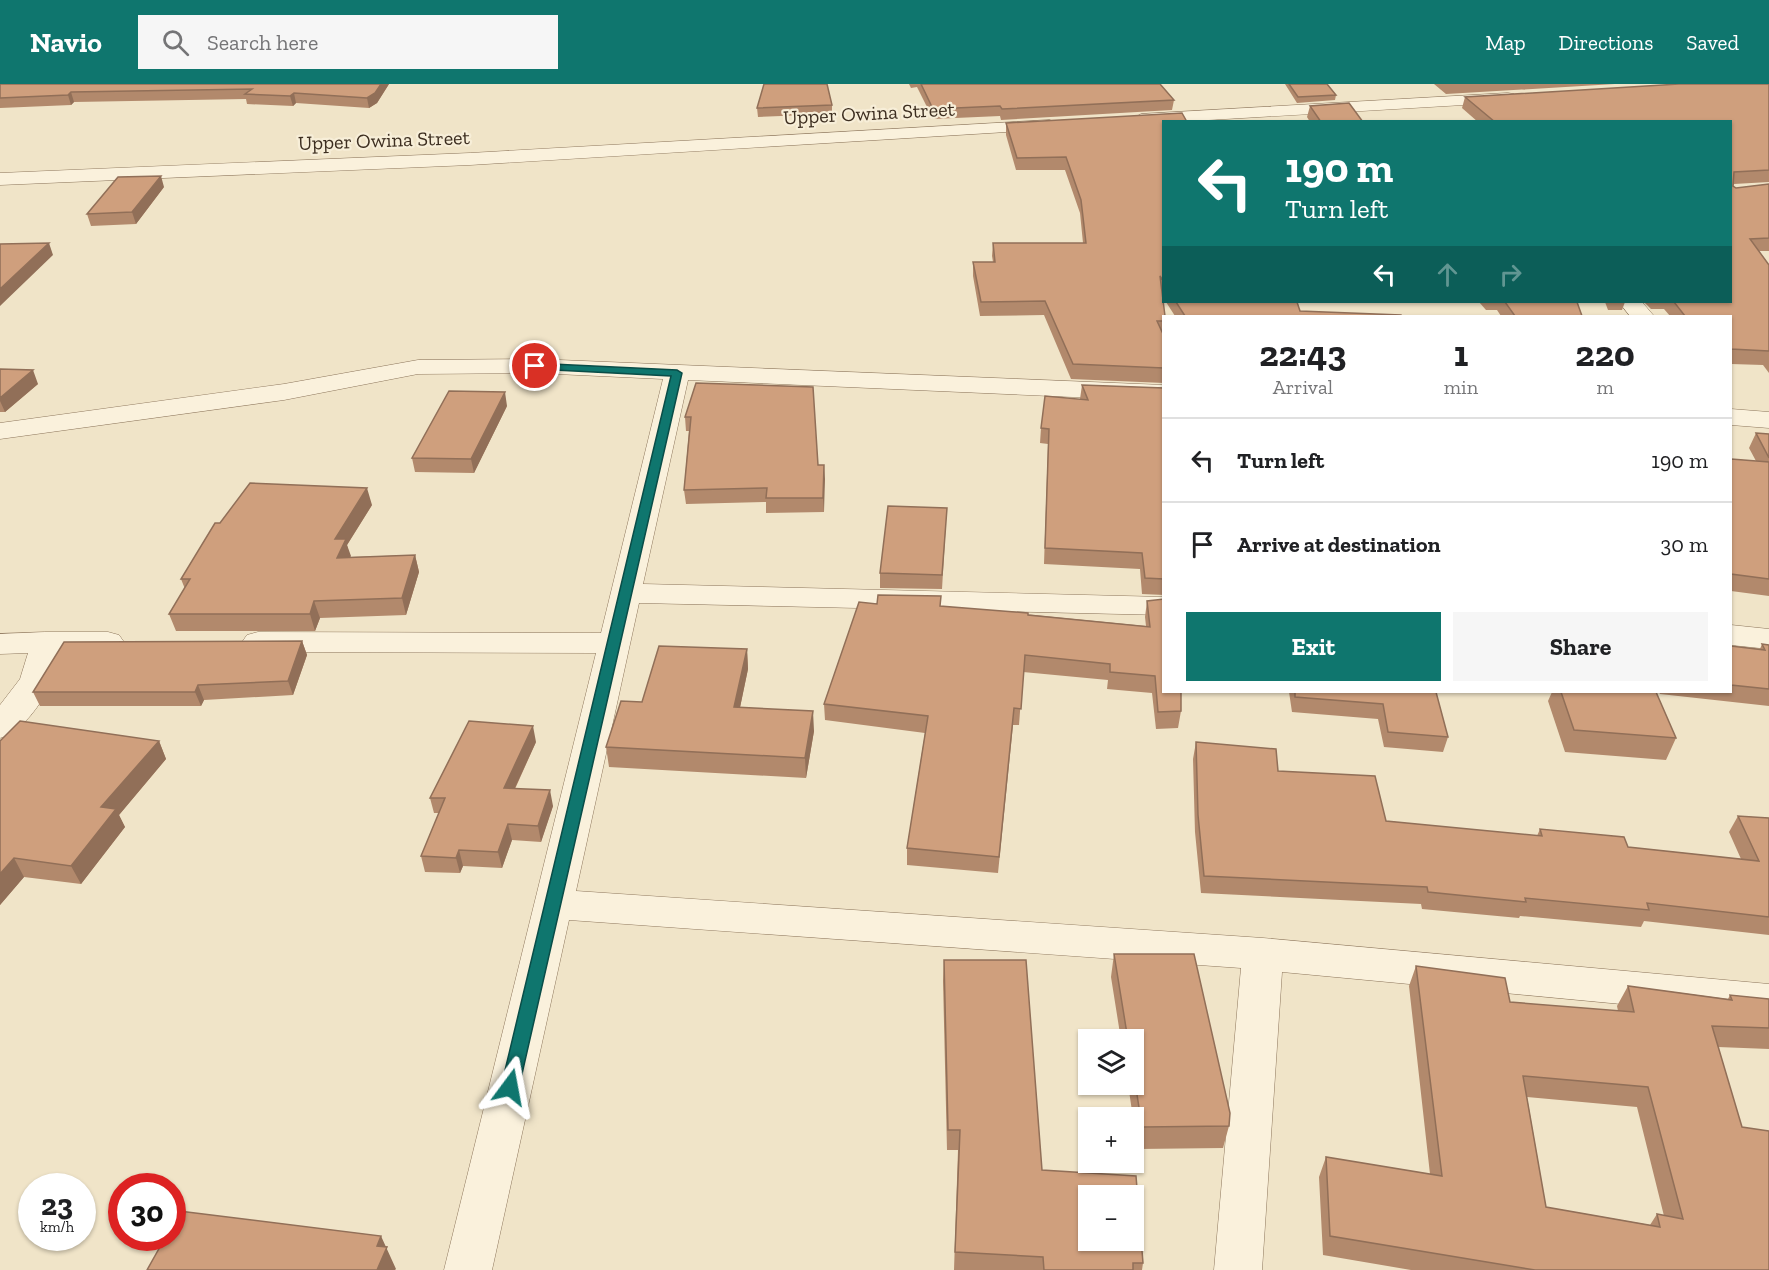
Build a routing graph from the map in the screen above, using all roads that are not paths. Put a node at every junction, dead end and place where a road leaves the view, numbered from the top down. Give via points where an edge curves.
1 (1527, 97) edge
2 (1372, 106) junction
3 (1123, 120) edge
4 (1390, 120) edge
5 (1063, 124) edge
6 (0, 179) edge
7 (1631, 303) edge
8 (1641, 315) edge
9 (677, 373) junction
10 (1162, 393) edge
11 (1732, 417) edge
12 (1769, 420) edge
13 (0, 431) edge
14 (625, 593) junction
15 (1162, 606) edge
16 (1732, 635) edge
17 (1769, 639) edge
18 (45, 642) junction
19 (140, 642) edge
20 (223, 642) edge
21 (614, 643) junction
22 (0, 644) edge
23 (0, 727) edge
24 (553, 904) junction
25 (1263, 954) junction
26 (1769, 1001) edge
27 (468, 1270) edge
28 (1238, 1270) edge

1 - 2 street
2 - 3 street
2 - 4 street
5 - 6 street, Upper Owina Street via 470,159
7 - 8 street
9 - 10 street
9 - 13 street via 535,366 418,368 284,392
9 - 14 street
11 - 12 street
14 - 15 street
14 - 21 street
16 - 17 street
18 - 19 street
18 - 22 street
18 - 23 street via 45,663 34,688
20 - 21 street
21 - 24 street
24 - 25 street
24 - 27 street
25 - 26 street
25 - 28 street

